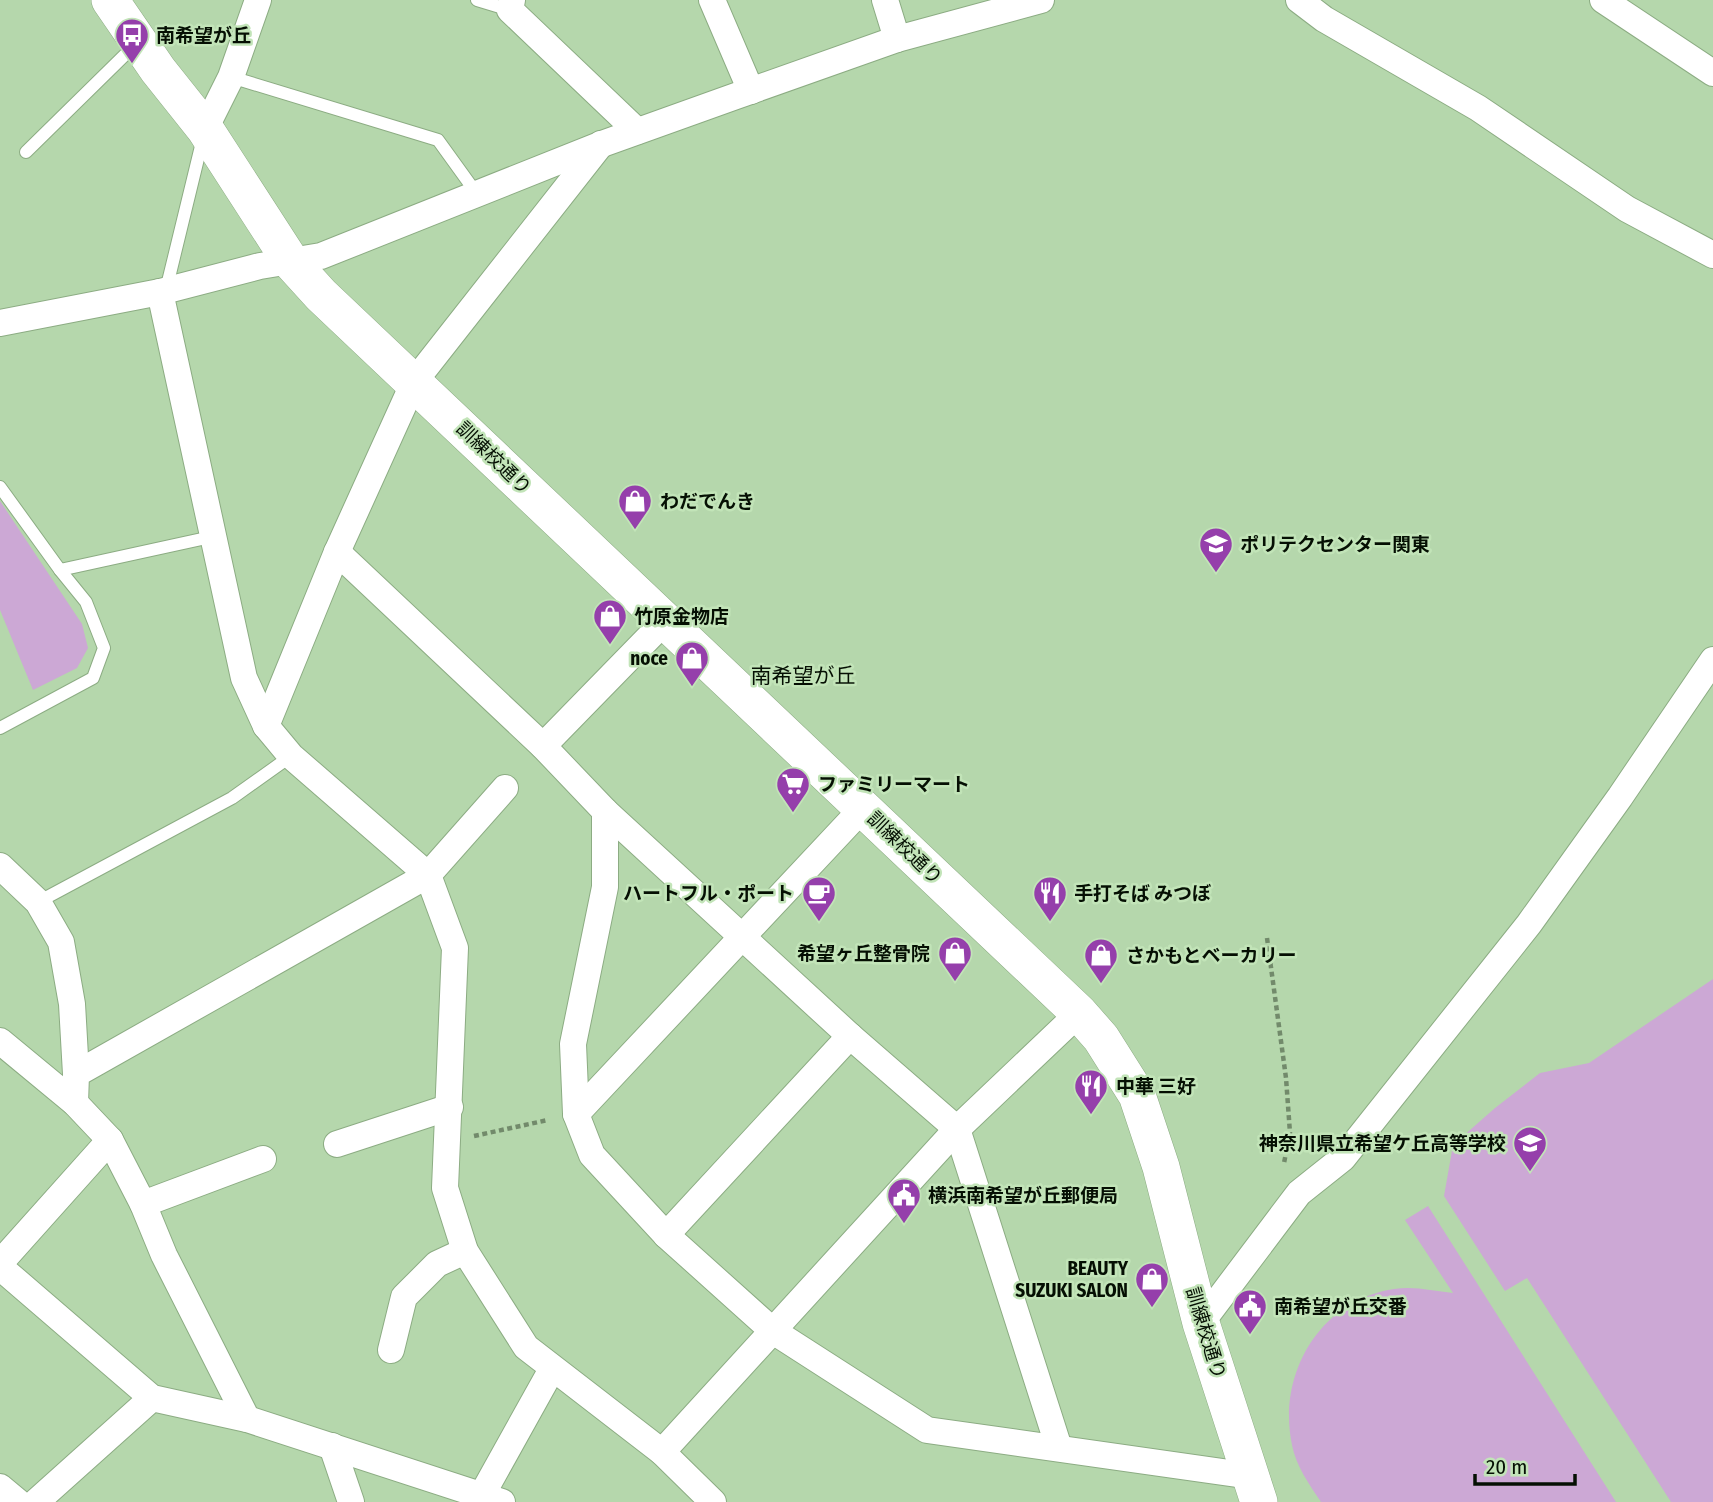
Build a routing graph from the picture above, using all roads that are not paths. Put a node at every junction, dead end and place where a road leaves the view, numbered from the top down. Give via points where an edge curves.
1 (110, 0) edge
2 (258, 0) edge
3 (477, 0) edge
4 (712, 0) edge
5 (885, 0) edge
6 (1041, 0) edge
7 (1299, 0) edge
8 (1603, 0) edge
9 (511, 5) edge
10 (897, 39) junction
11 (138, 41) junction
12 (1713, 73) edge
13 (230, 77) junction
14 (751, 91) junction
15 (205, 129) junction
16 (637, 131) junction
17 (601, 144) junction
18 (26, 152) dead end
19 (477, 194) junction
20 (1713, 255) edge
21 (291, 262) junction
22 (163, 291) junction
23 (0, 323) edge
24 (414, 382) junction
25 (0, 487) edge
26 (211, 537) junction
27 (337, 552) junction
28 (60, 570) junction
29 (665, 621) junction
30 (1713, 660) edge
31 (266, 726) junction
32 (0, 728) edge
33 (543, 746) junction
34 (291, 756) junction
35 (505, 788) dead end
36 (863, 808) junction
37 (605, 811) junction
38 (0, 866) edge
39 (428, 875) junction
40 (37, 902) junction
41 (743, 938) junction
42 (1079, 1013) junction
43 (850, 1035) junction
44 (0, 1041) edge
45 (76, 1074) junction
46 (75, 1103) junction
47 (450, 1107) junction
48 (576, 1114) junction
49 (957, 1129) junction
50 (110, 1140) junction
51 (337, 1144) dead end
52 (263, 1159) dead end
53 (143, 1203) junction
54 (666, 1235) junction
55 (465, 1251) junction
56 (0, 1265) edge
57 (1201, 1322) junction
58 (773, 1331) junction
59 (391, 1350) dead end
60 (552, 1369) junction
61 (152, 1398) junction
62 (247, 1419) junction
63 (332, 1446) junction
64 (1059, 1448) junction
65 (662, 1452) junction
66 (0, 1487) edge
67 (1255, 1489) edge
68 (486, 1500) edge
69 (18, 1502) edge
70 (36, 1502) edge
71 (351, 1502) edge
72 (713, 1502) edge

1 - 11 street, 訓練校通り
2 - 13 street
3 - 9 lane
4 - 14 street
5 - 10 street
6 - 10 street
7 - 20 street via 1478,108 1627,209
8 - 12 street
9 - 16 street
10 - 14 street
11 - 15 street, 訓練校通り
11 - 18 lane
13 - 15 street
13 - 19 lane via 438,139
14 - 16 street
15 - 21 street, 訓練校通り
15 - 22 lane
16 - 17 street
17 - 19 street
17 - 24 street
19 - 21 street via 321,256
21 - 22 street
21 - 24 street, 訓練校通り
22 - 23 street
22 - 26 street
24 - 27 street
24 - 29 street, 訓練校通り
25 - 28 lane
26 - 28 lane
26 - 31 street via 244,678
27 - 31 street
27 - 33 street
28 - 32 lane via 86,602 104,648 93,678
29 - 33 street
29 - 36 street, 訓練校通り
30 - 57 street via 1529,924 1343,1158 1299,1193
31 - 34 street
33 - 37 street
34 - 39 street
34 - 40 lane via 232,798
35 - 39 street
36 - 41 street
36 - 42 street, 訓練校通り
37 - 41 street
37 - 48 street via 605,887 572,1044
38 - 40 street
39 - 45 street
39 - 47 street via 455,948
40 - 45 street via 61,942 72,1004
41 - 43 street
41 - 48 street
42 - 49 street
42 - 57 street, 訓練校通り via 1101,1038 1137,1095 1161,1167
43 - 49 street
43 - 54 street
44 - 46 street
45 - 46 street
46 - 50 street
47 - 51 street
47 - 55 street via 445,1188
48 - 54 street via 592,1155
49 - 58 street
49 - 64 street
50 - 53 street
50 - 56 street
52 - 53 street
53 - 62 street via 164,1255
54 - 58 street
55 - 59 street via 437,1264 404,1297
55 - 60 street via 526,1347
56 - 61 street
57 - 67 street, 訓練校通り
58 - 64 street via 927,1430
58 - 65 street
60 - 65 street
60 - 68 street
61 - 62 street
61 - 70 street
62 - 63 street
63 - 68 street
63 - 71 street
64 - 67 street
65 - 72 street
66 - 69 street

